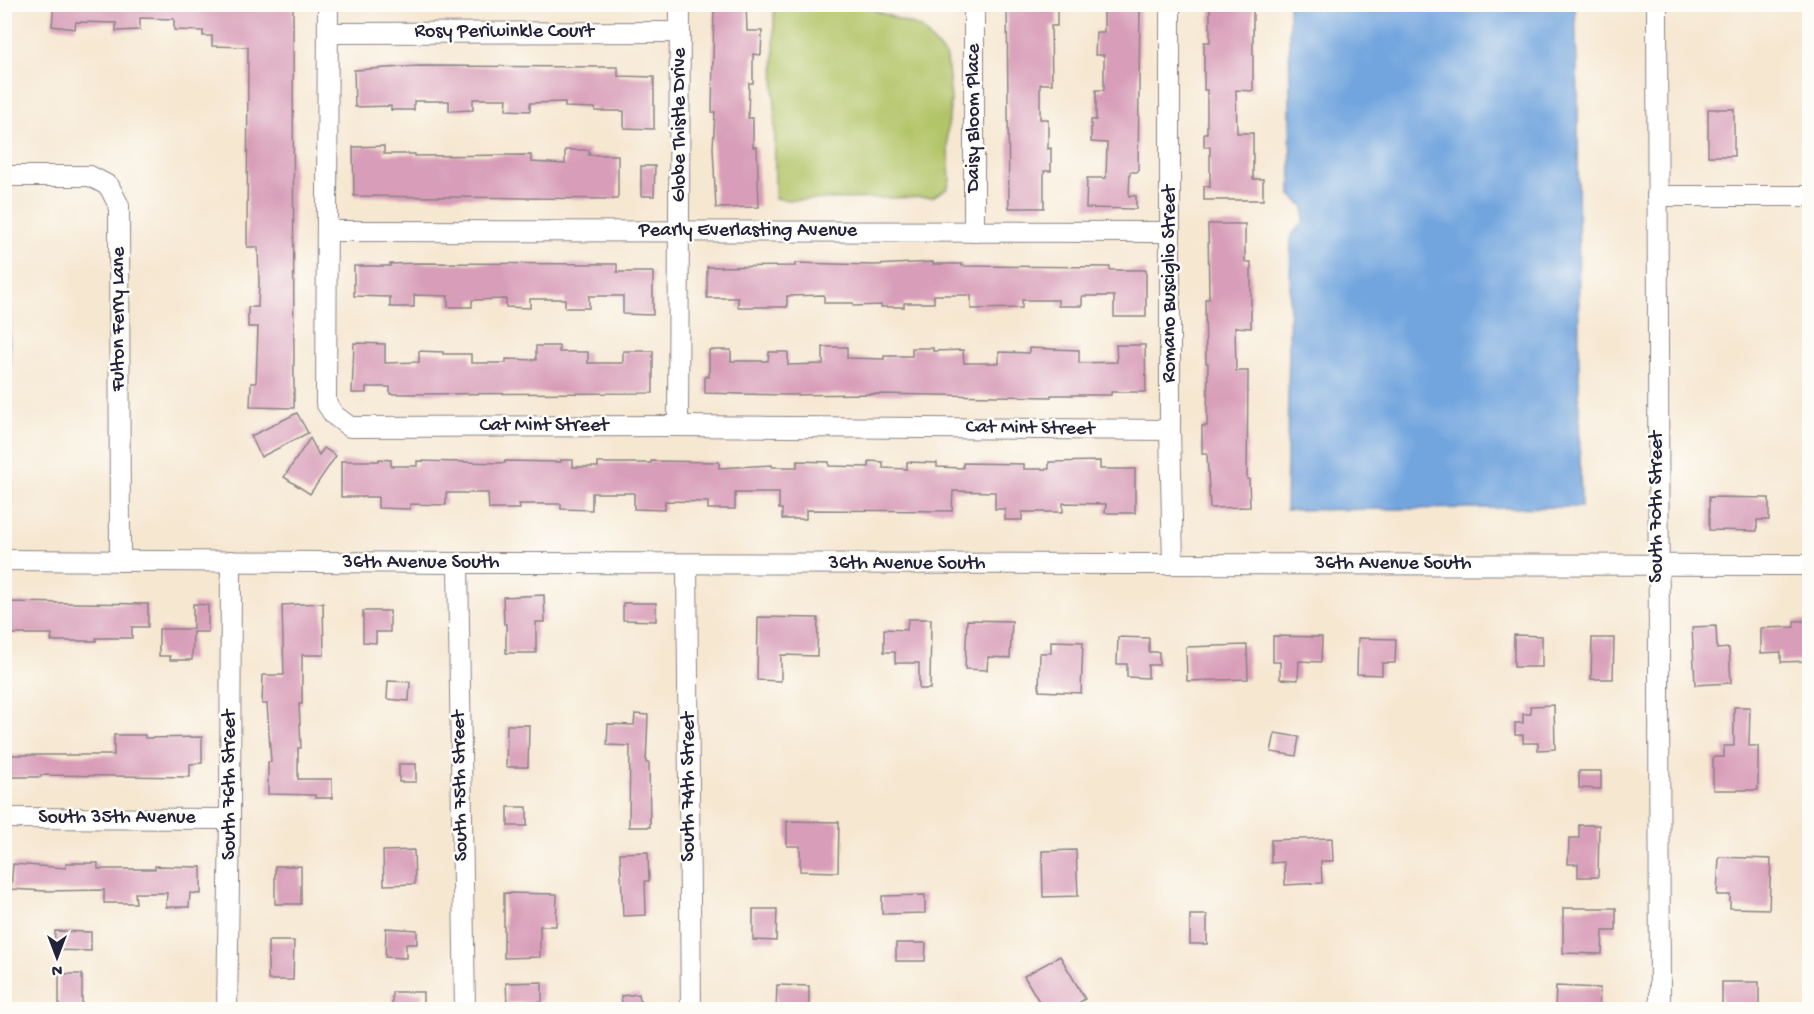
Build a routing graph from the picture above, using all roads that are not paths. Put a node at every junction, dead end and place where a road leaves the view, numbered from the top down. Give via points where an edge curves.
1 (328, 4) edge
2 (680, 4) edge
3 (974, 4) edge
4 (1170, 4) edge
5 (1657, 4) edge
6 (680, 32) junction
7 (328, 33) junction
8 (4, 176) edge
9 (1657, 196) junction
10 (1809, 196) edge
11 (327, 231) junction
12 (679, 231) junction
13 (974, 232) junction
14 (1169, 232) junction
15 (678, 426) junction
16 (1170, 430) junction
17 (4, 560) edge
18 (120, 561) junction
19 (231, 561) junction
20 (458, 563) junction
21 (687, 564) junction
22 (1173, 564) junction
23 (1657, 564) junction
24 (1809, 565) edge
25 (4, 818) edge
26 (230, 819) junction
27 (227, 1010) edge
28 (465, 1010) edge
29 (691, 1010) edge
30 (1660, 1010) edge

1 - 7 street, Cat Mint Street
2 - 6 street, Globe Thistle Drive
3 - 13 street, Daisy Bloom Place
4 - 14 street, Romano Busciglio Street
5 - 9 street, South 70th Street
6 - 7 street, Rosy Periwinkle Court
6 - 12 street, Globe Thistle Drive
7 - 11 street, Cat Mint Street
8 - 18 street, Fulton Ferry Lane via 90,176 109,186 119,206
9 - 10 street
9 - 23 street, South 70th Street
11 - 12 street, Pearly Everlasting Avenue
11 - 15 street, Cat Mint Street via 326,403 350,428
12 - 13 street, Pearly Everlasting Avenue
12 - 15 street, Globe Thistle Drive
13 - 14 street, Pearly Everlasting Avenue
14 - 16 street, Romano Busciglio Street
15 - 16 street, Cat Mint Street
16 - 22 street, Romano Busciglio Street
17 - 18 street, 36th Avenue South
18 - 19 street, 36th Avenue South
19 - 20 street, 36th Avenue South
19 - 26 street, South 76th Street
20 - 21 street, 36th Avenue South
20 - 28 street, South 75th Street
21 - 22 street, 36th Avenue South
21 - 29 street, South 74th Street
22 - 23 street, 36th Avenue South
23 - 24 street, 36th Avenue South
23 - 30 street, South 70th Street
25 - 26 street, South 35th Avenue
26 - 27 street, South 76th Street

